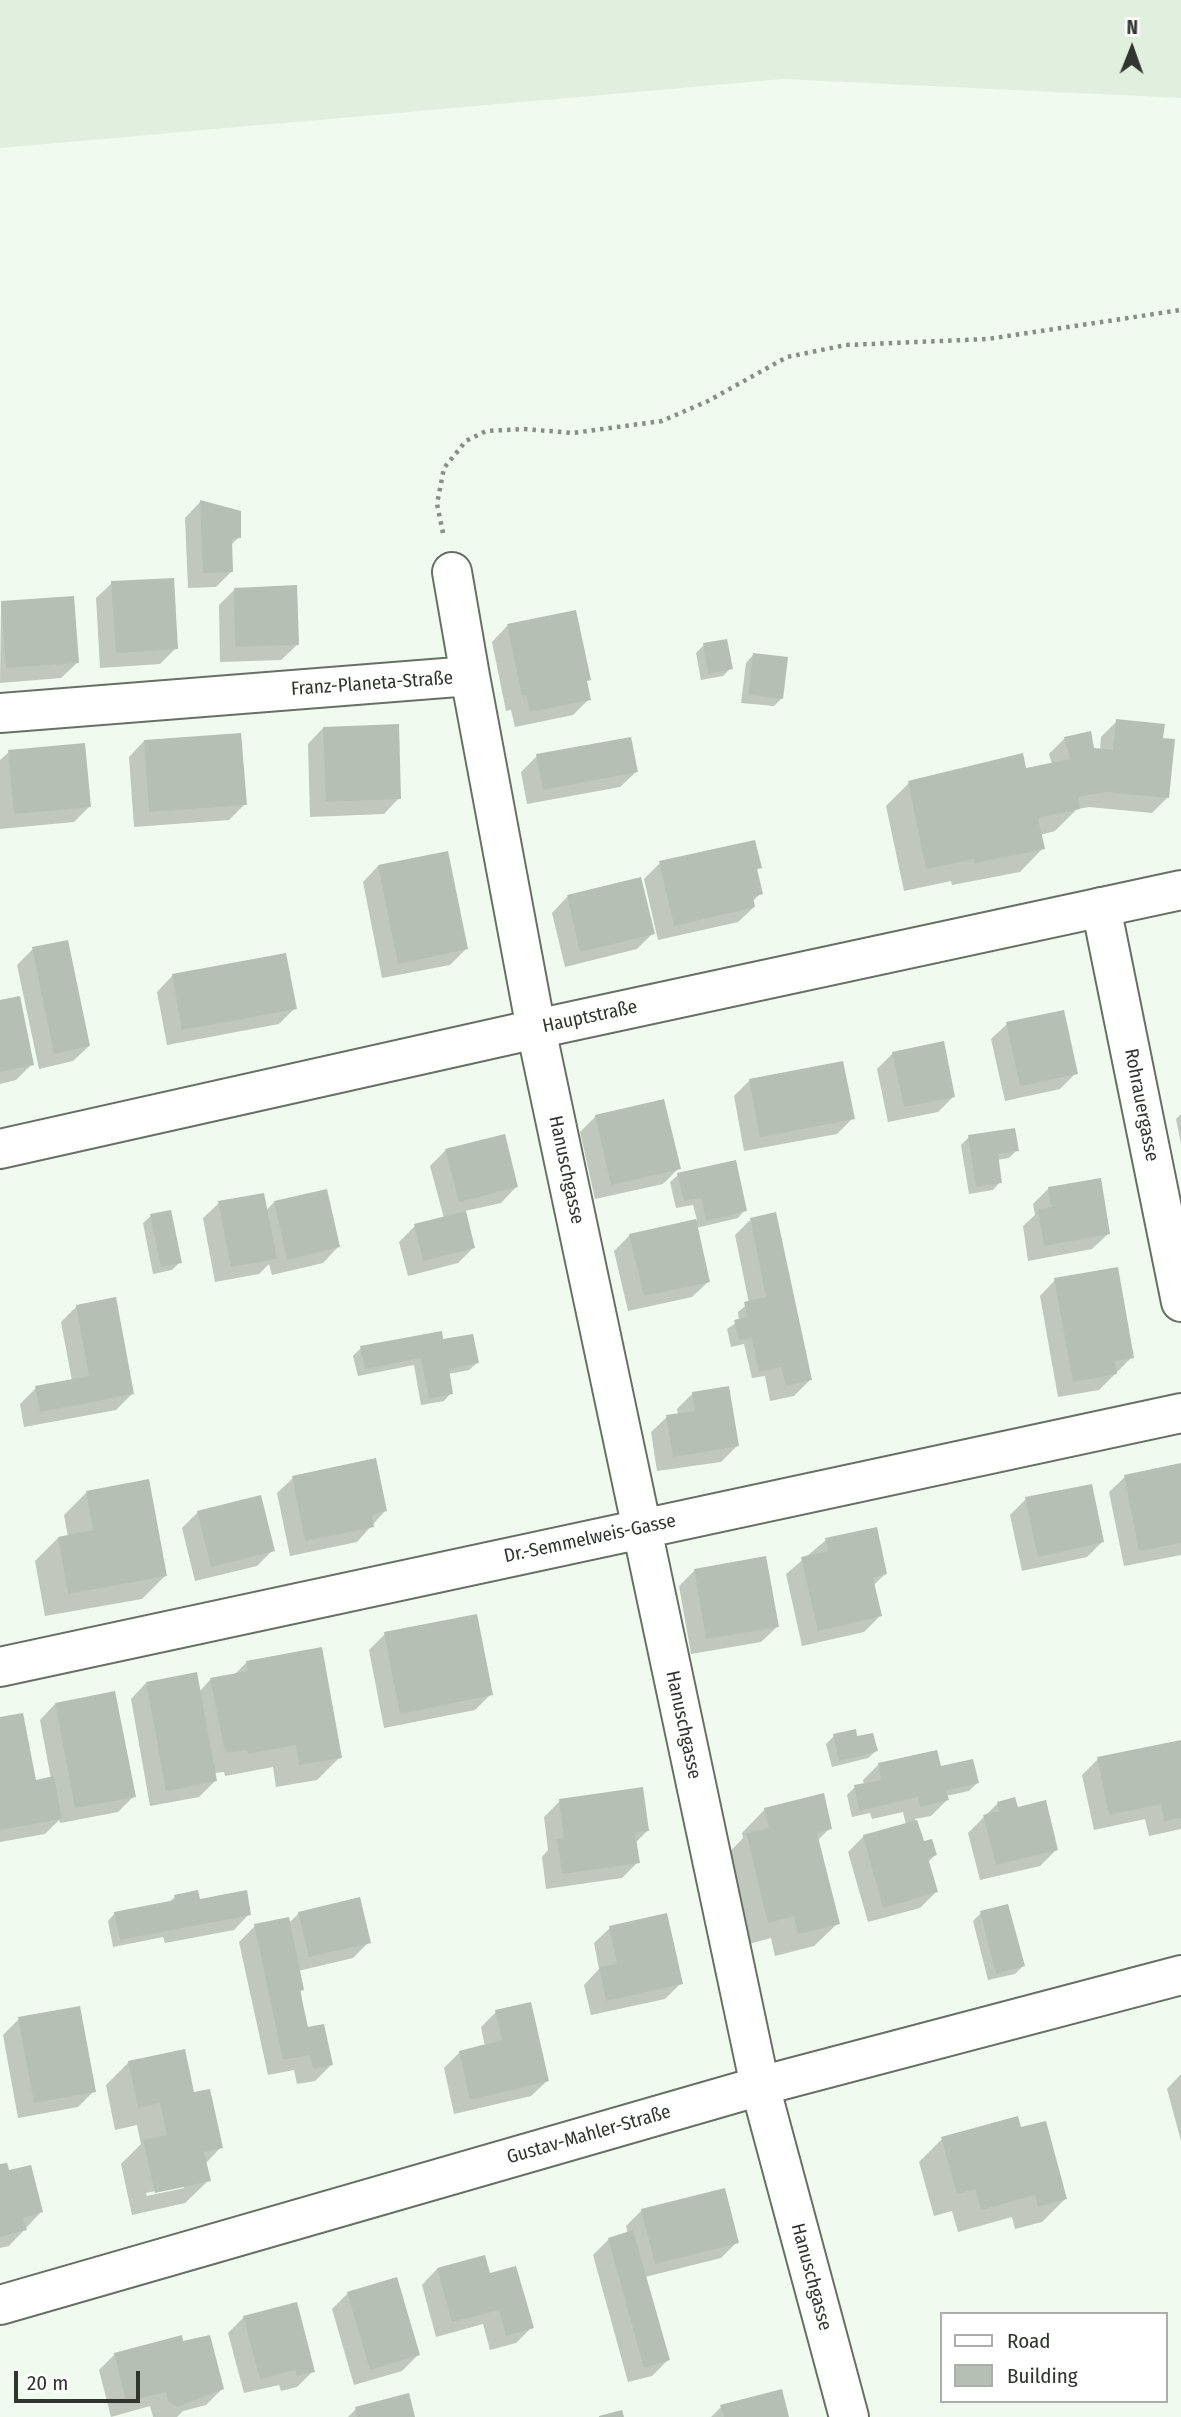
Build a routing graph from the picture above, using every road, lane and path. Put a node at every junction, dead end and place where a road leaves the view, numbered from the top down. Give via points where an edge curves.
1 (1181, 310) edge
2 (452, 572) joint
3 (470, 676) junction
4 (0, 713) edge
5 (1181, 890) edge
6 (1101, 907) junction
7 (536, 1029) junction
8 (0, 1149) edge
9 (1181, 1302) edge
10 (1181, 1413) edge
11 (641, 1528) junction
12 (0, 1667) edge
13 (1181, 1975) edge
14 (760, 2086) junction
15 (0, 2305) edge
16 (849, 2417) edge

1 - 2 path via 988,339 846,345 787,357 662,421 573,433 486,431 466,441 444,468 437,503
2 - 3 street
3 - 4 street, Franz-Planeta-Straße
3 - 7 street, Franz-Planeta-Straße
5 - 6 street, Hauptstraße
6 - 7 street, Hauptstraße
6 - 9 street, Rohrauergasse
7 - 8 street, Hauptstraße
7 - 11 street, Hanuschgasse
10 - 11 street, Dr.-Semmelweis-Gasse
11 - 12 street, Dr.-Semmelweis-Gasse
11 - 14 street, Hanuschgasse
13 - 14 street, Gustav-Mahler-Straße
14 - 15 street, Gustav-Mahler-Straße
14 - 16 street, Hanuschgasse

